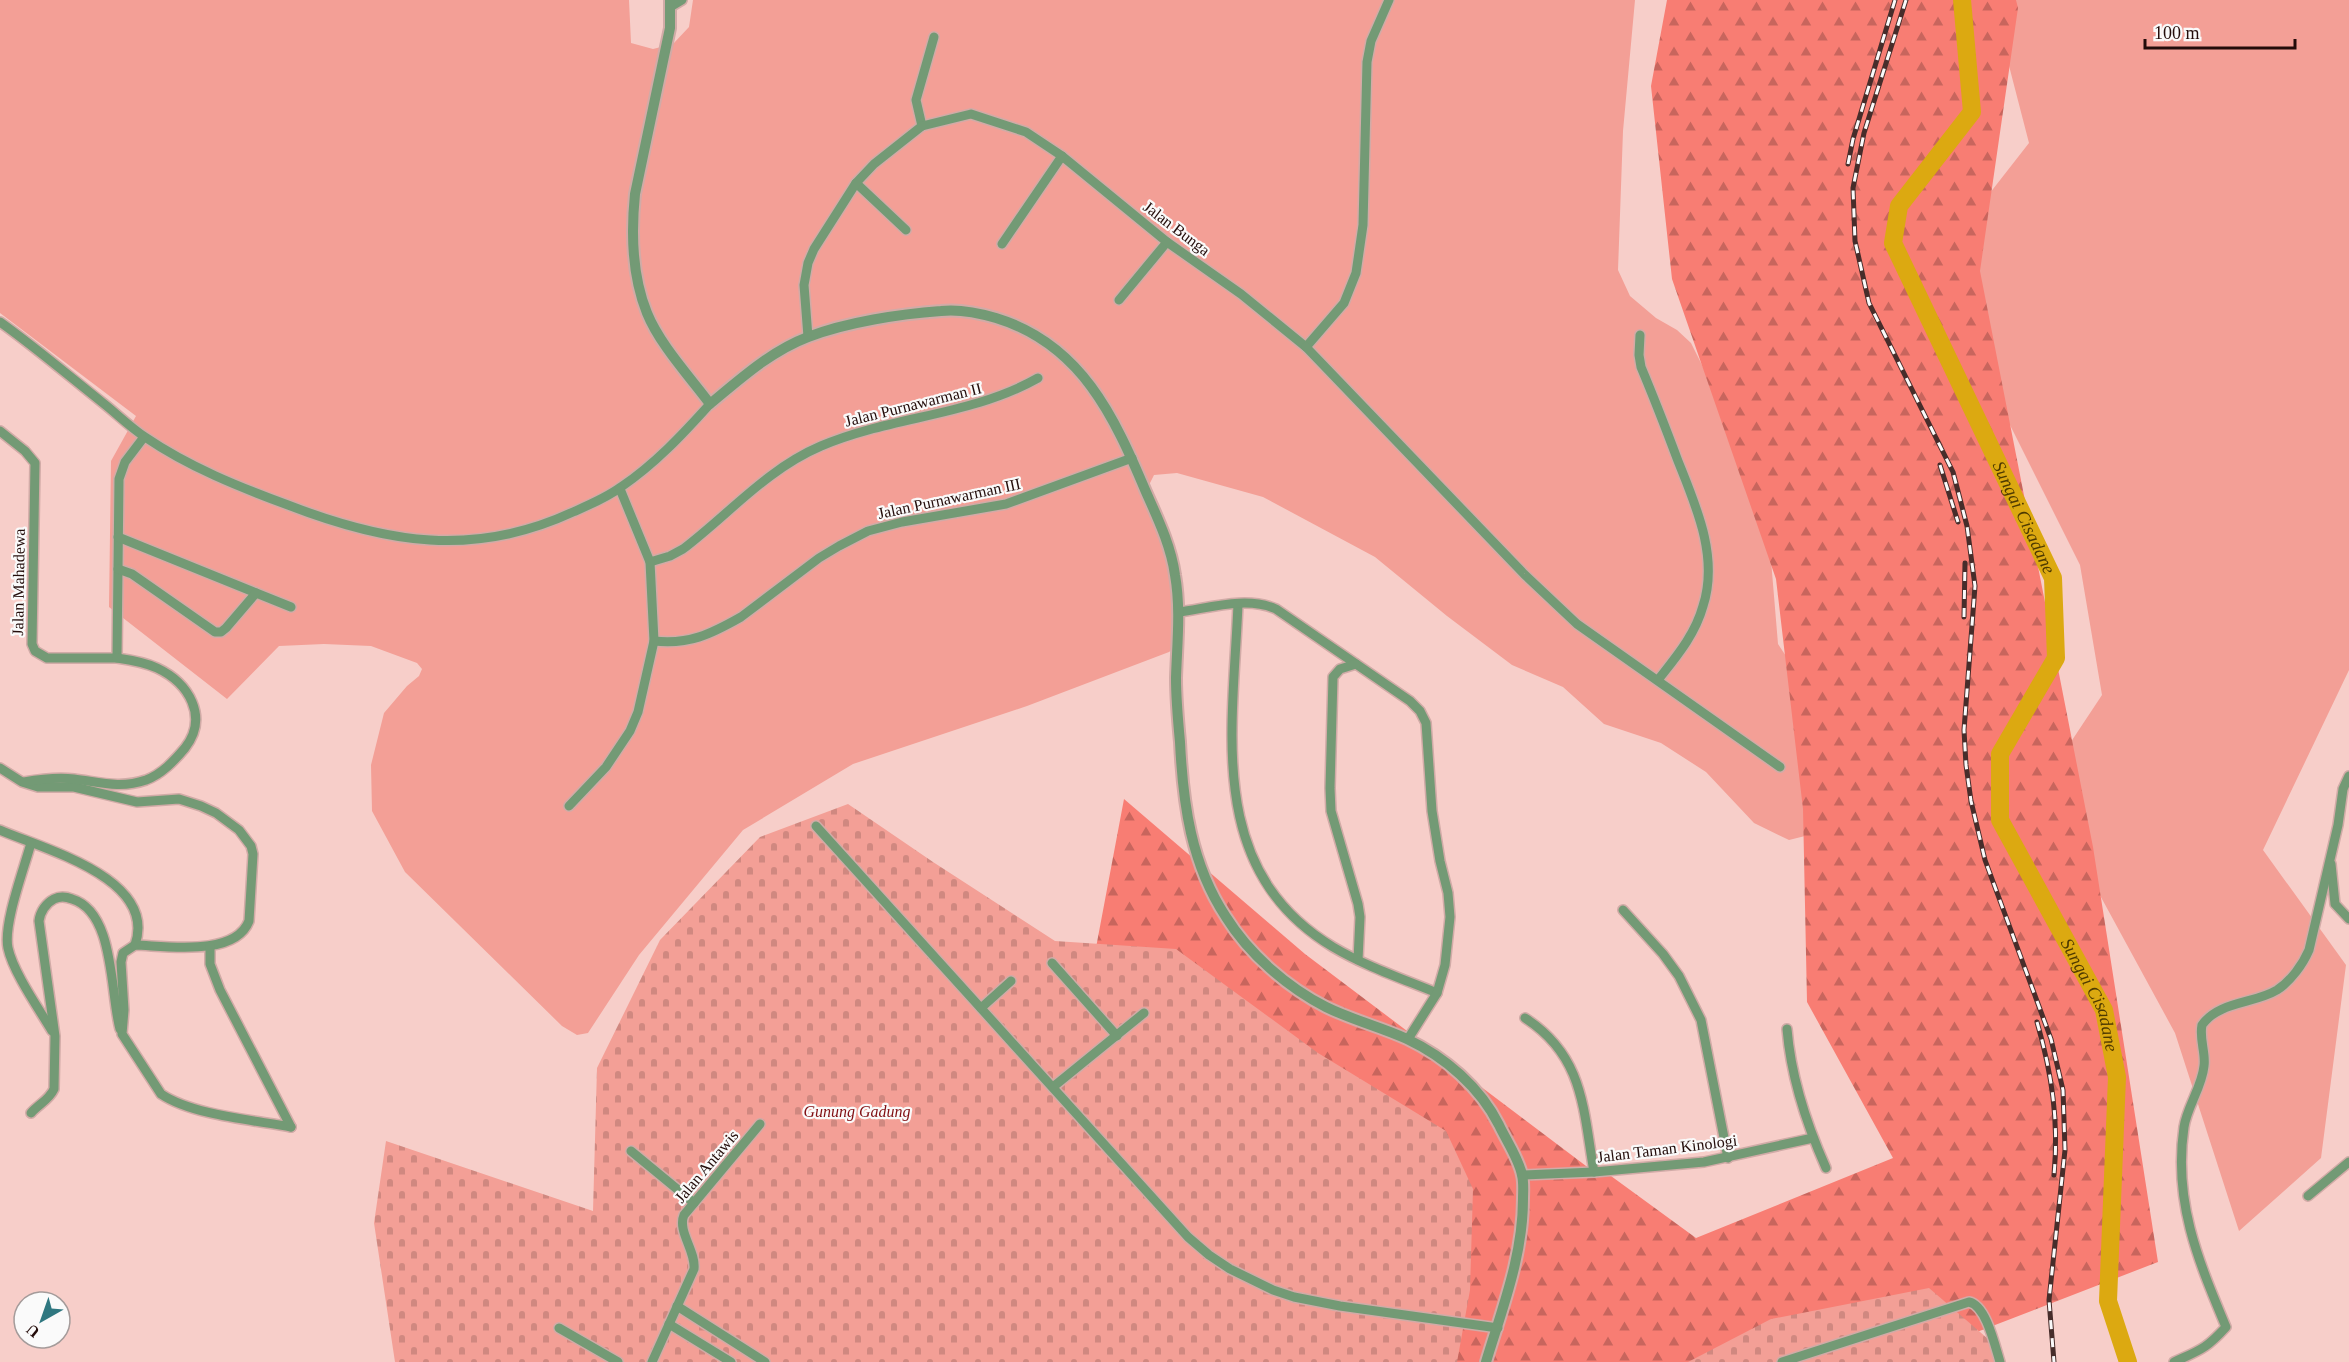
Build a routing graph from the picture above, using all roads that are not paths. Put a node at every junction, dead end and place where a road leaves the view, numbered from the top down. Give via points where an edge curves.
1 (682, 0) edge
2 (1389, 0) edge
3 (671, 3) edge
4 (934, 37) dead end
5 (922, 126) junction
6 (1062, 156) junction
7 (856, 183) junction
8 (906, 230) dead end
9 (1167, 242) junction
10 (1002, 244) dead end
11 (1119, 300) dead end
12 (0, 322) edge
13 (1640, 335) dead end
14 (808, 337) junction
15 (1306, 347) junction
16 (1038, 378) dead end
17 (710, 404) junction
18 (0, 431) edge
19 (144, 436) junction
20 (1132, 458) junction
21 (620, 489) junction
22 (118, 537) junction
23 (650, 562) junction
24 (118, 569) junction
25 (256, 593) junction
26 (1238, 604) junction
27 (291, 607) dead end
28 (1179, 612) junction
29 (654, 641) junction
30 (117, 658) junction
31 (1356, 664) junction
32 (1658, 680) junction
33 (1780, 767) dead end
34 (0, 768) edge
35 (2349, 776) edge
36 (21, 782) junction
37 (569, 806) dead end
38 (816, 826) dead end
39 (0, 830) edge
40 (31, 843) junction
41 (2330, 859) junction
42 (1623, 910) dead end
43 (2349, 919) edge
44 (135, 945) junction
45 (210, 946) junction
46 (1358, 960) junction
47 (1052, 963) dead end
48 (1011, 981) dead end
49 (1437, 993) junction
50 (981, 1008) junction
51 (1144, 1013) dead end
52 (1525, 1018) dead end
53 (1787, 1029) dead end
54 (122, 1034) junction
55 (55, 1036) junction
56 (1117, 1036) junction
57 (1408, 1040) junction
58 (1053, 1087) junction
59 (31, 1113) dead end
60 (760, 1124) dead end
61 (1812, 1138) junction
62 (631, 1151) dead end
63 (1728, 1158) junction
64 (2349, 1162) edge
65 (1826, 1168) dead end
66 (1594, 1172) junction
67 (1522, 1175) junction
68 (2308, 1196) dead end
69 (694, 1203) junction
70 (677, 1306) junction
71 (669, 1324) junction
72 (559, 1328) dead end
73 (1498, 1328) junction
74 (618, 1362) edge
75 (652, 1362) edge
76 (731, 1362) edge
77 (765, 1362) edge
78 (1486, 1362) edge
79 (1782, 1362) edge
80 (2000, 1362) edge
81 (2174, 1362) edge

1 - 3 street
2 - 15 street via 1371,41 1367,62 1363,225 1356,273 1344,303
3 - 17 street via 670,28 635,194 633,246 647,312
4 - 5 street via 916,100
5 - 6 street, Jalan Bunga via 971,114 1026,132
5 - 7 street, Jalan Bunga
6 - 9 street, Jalan Bunga
6 - 10 street
7 - 8 street
7 - 14 street, Jalan Bunga via 808,263 804,285
9 - 11 street
9 - 15 street, Jalan Bunga via 1241,294
12 - 19 street
13 - 32 street via 1641,367 1698,511 1708,565 1707,594 1699,618
14 - 17 street via 748,372
14 - 20 street via 910,313 951,310 984,314 1014,324 1068,357 1099,396
15 - 32 street, Jalan Bunga via 1524,574 1577,624
16 - 23 street, Jalan Purnawarman II via 991,400 884,425 820,446 765,479 683,549
17 - 21 street
18 - 30 street, Jalan Mahadewa via 31,457 36,469 32,644 35,651 47,658
19 - 21 street via 199,468 262,496 345,526 389,536 449,541 506,535 550,522
19 - 22 street via 121,470
20 - 28 street via 1168,545
20 - 29 street, Jalan Purnawarman III via 1006,504 868,531 839,546 724,627 689,641
21 - 23 street
22 - 24 street
22 - 25 street
23 - 29 street
24 - 25 street via 132,574 215,632 226,628
24 - 30 street
25 - 27 street
26 - 28 street
26 - 31 street via 1257,603 1276,609
26 - 46 street via 1233,777 1240,826 1248,850 1262,876 1294,917 1333,947
28 - 57 street via 1176,683 1183,796 1192,843 1220,908 1242,939 1298,990 1323,1005
29 - 37 street via 630,731 606,766
30 - 36 street via 155,667 184,688 197,717 189,743 157,774 136,782 116,785 60,778
31 - 46 street via 1340,669 1334,677 1330,788 1335,829 1358,903
31 - 49 street via 1410,701 1426,723 1432,811 1450,917
32 - 33 street, Jalan Bunga
34 - 36 street
35 - 41 street
36 - 45 street via 38,787 74,787 137,802 169,798 189,801 216,813 239,830 253,854 249,921 238,937
38 - 50 street
39 - 40 street
40 - 44 street via 91,867 112,882 134,915 138,933
40 - 55 street via 9,925 8,946 10,957
41 - 43 street via 2335,904
41 - 81 street via 2305,960 2276,991 2225,1008 2202,1025 2204,1068 2184,1126 2180,1180 2196,1255 2226,1327 2210,1344
42 - 63 street via 1679,976 1701,1020
44 - 45 street
44 - 54 street via 123,953 121,962
45 - 54 street via 210,964 220,990 291,1127 191,1108 170,1100 161,1094
46 - 49 street
47 - 56 street
48 - 50 street
49 - 57 street
50 - 58 street
51 - 56 street
52 - 66 street via 1556,1044 1573,1071
53 - 61 street via 1794,1077
54 - 55 street via 100,927 84,904 61,897 43,909 39,921
55 - 59 street via 54,1089 51,1097
56 - 58 street
57 - 67 street via 1447,1064 1474,1088 1491,1110
58 - 73 street via 1188,1237 1230,1269 1294,1297
60 - 69 street, Jalan Antawis
61 - 63 street, Jalan Taman Kinologi
61 - 65 street
62 - 69 street
63 - 66 street, Jalan Taman Kinologi
64 - 68 street
66 - 67 street, Jalan Taman Kinologi
67 - 73 street via 1523,1212 1515,1267
69 - 70 street, Jalan Antawis via 682,1220 694,1269
70 - 71 street, Jalan Antawis
70 - 77 street
71 - 75 street, Jalan Antawis
71 - 76 street
72 - 74 street
73 - 78 street
79 - 80 street via 1969,1302 1983,1311

